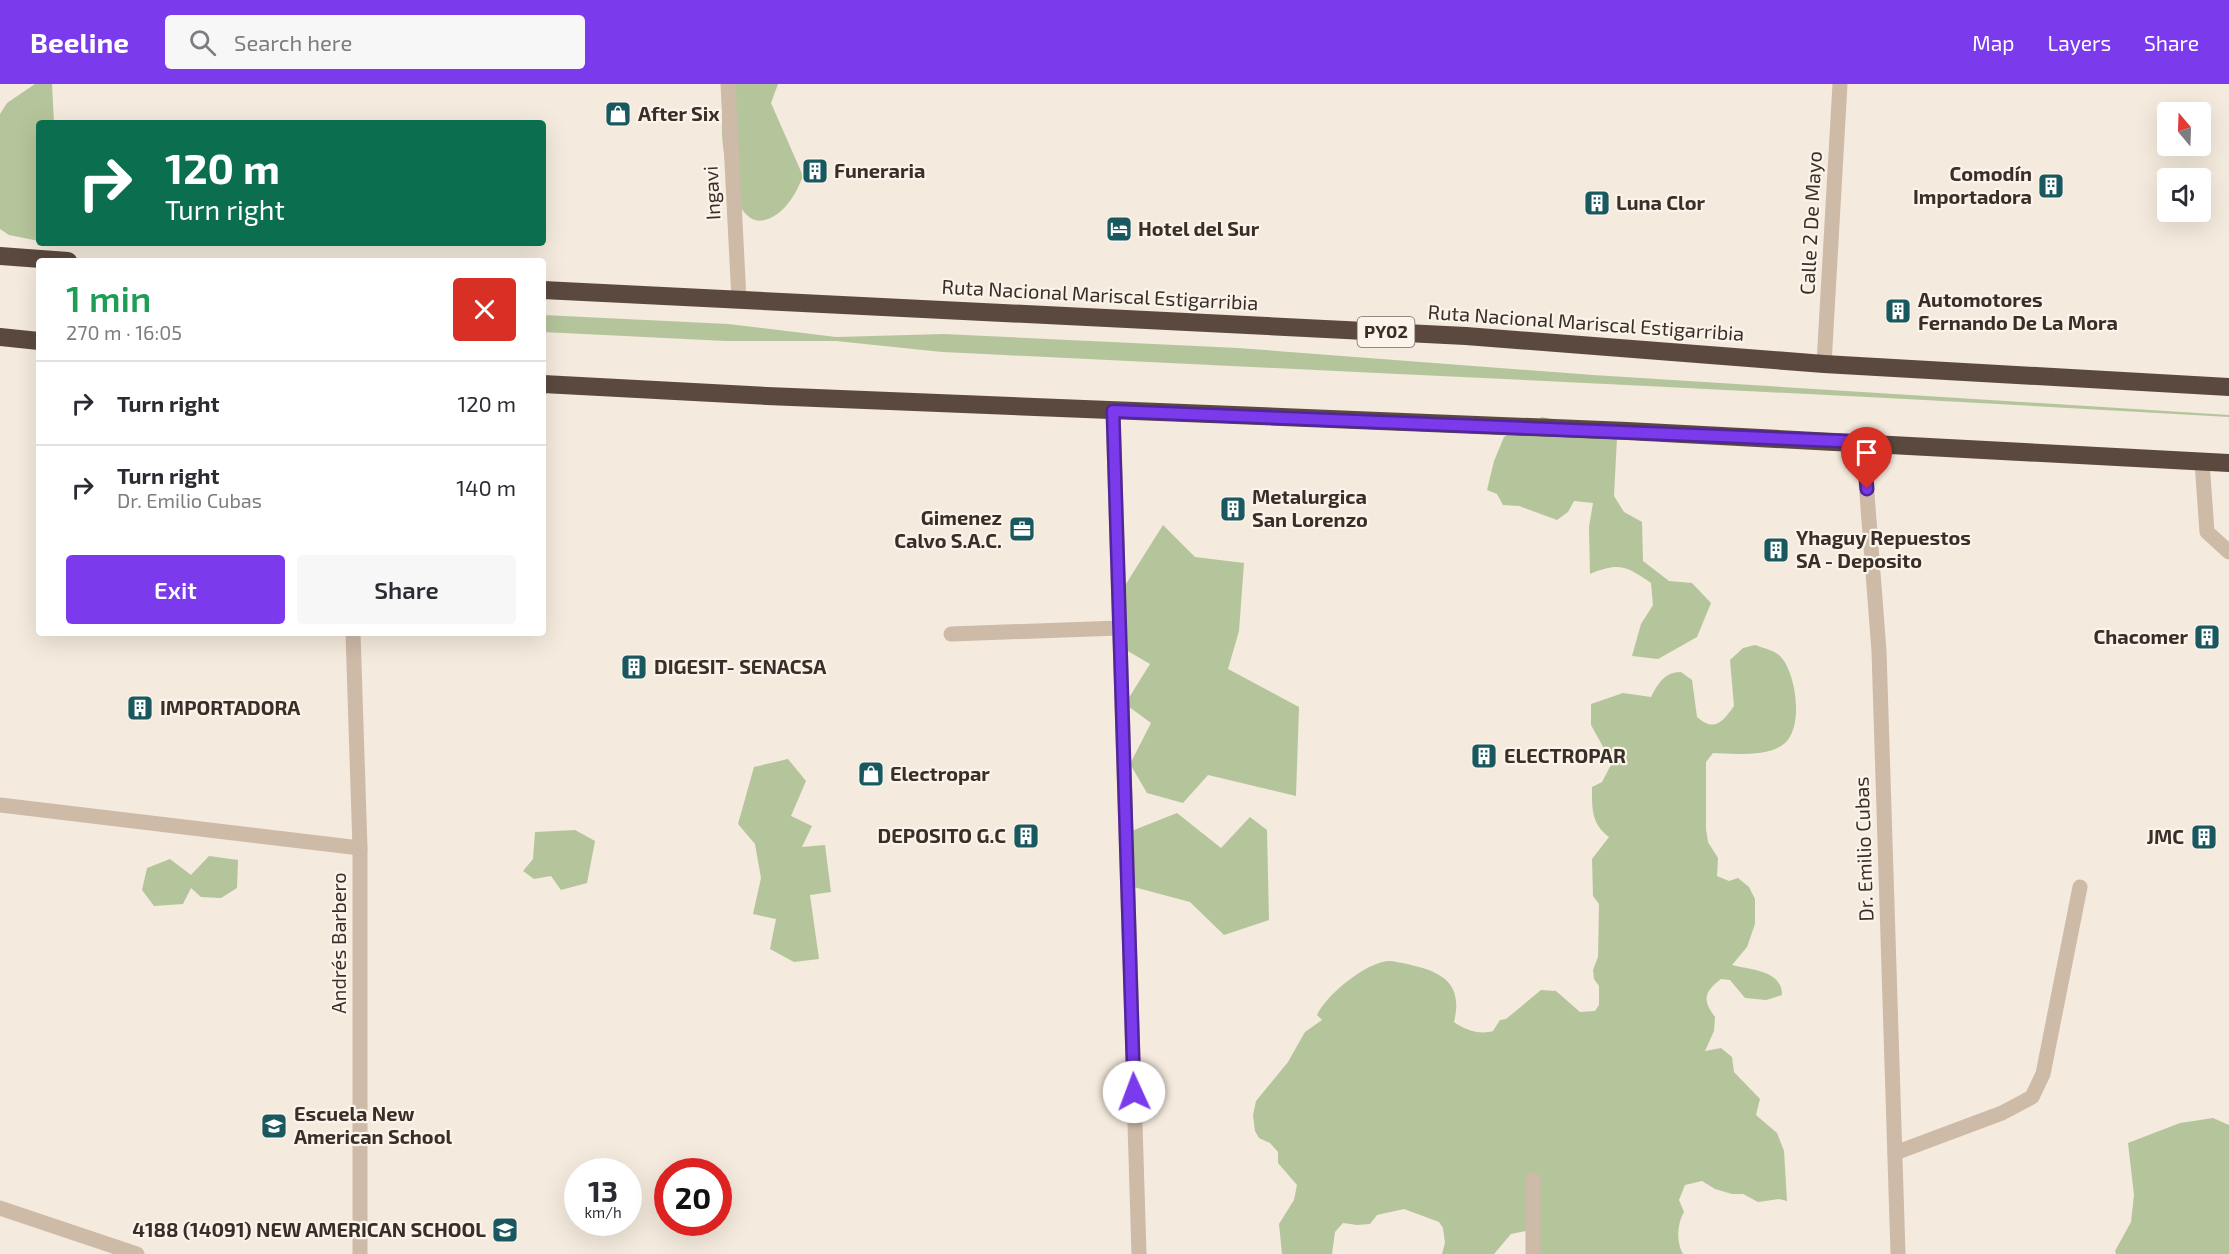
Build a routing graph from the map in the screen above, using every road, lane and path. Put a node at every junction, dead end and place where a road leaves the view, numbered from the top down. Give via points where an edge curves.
1 (728, 84) edge
2 (1840, 84) edge
3 (0, 256) edge
4 (36, 259) edge
5 (546, 290) edge
6 (739, 300) junction
7 (0, 337) edge
8 (36, 341) edge
9 (1824, 364) junction
10 (546, 384) edge
11 (2229, 387) edge
12 (1113, 411) junction
13 (1863, 442) junction
14 (2202, 462) junction
15 (2229, 464) edge
16 (2229, 552) edge
17 (1119, 628) junction
18 (951, 634) dead end
19 (353, 636) edge
20 (0, 805) edge
21 (360, 848) junction
22 (2080, 887) dead end
23 (1895, 1153) junction
24 (1533, 1180) dead end
25 (0, 1208) edge
26 (137, 1254) edge
27 (360, 1254) edge
28 (1139, 1254) edge
29 (1533, 1254) edge
30 (1898, 1254) edge

1 - 6 street, Ingavi
2 - 9 street, Calle 2 De Mayo
3 - 4 highway
5 - 6 highway, Ruta Nacional Mariscal Estigarribia / PY02
6 - 9 highway, Ruta Nacional Mariscal Estigarribia / PY02 via 1466,336
7 - 8 highway
9 - 11 highway, Ruta Nacional Mariscal Estigarribia / PY02
10 - 12 highway
12 - 13 highway
12 - 17 street
13 - 14 highway
13 - 23 street, Dr. Emilio Cubas via 1879,651
14 - 15 highway
14 - 16 street via 2207,532
17 - 18 street
17 - 28 street
19 - 21 street, Andrés Barbero
20 - 21 street
21 - 27 street, Andrés Barbero
22 - 23 street via 2043,1074 2032,1097 2002,1113
23 - 30 street, Dr. Emilio Cubas
24 - 29 street
25 - 26 street

